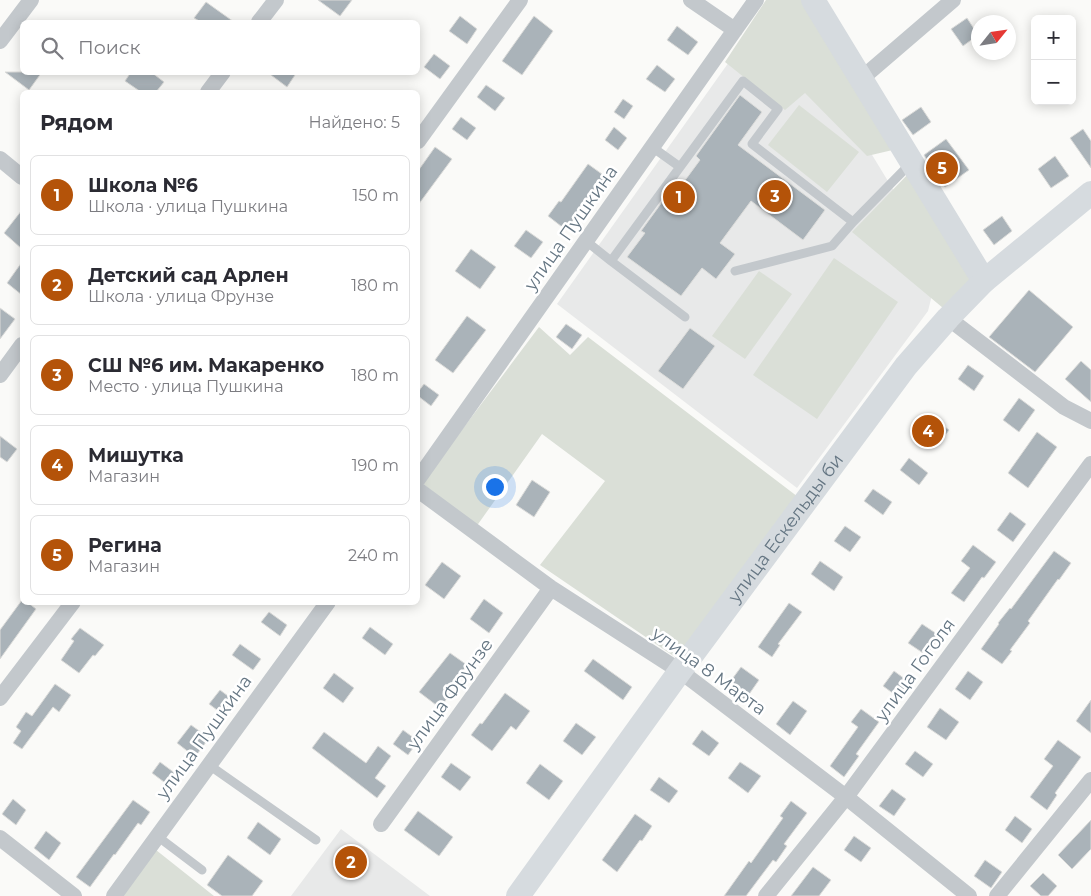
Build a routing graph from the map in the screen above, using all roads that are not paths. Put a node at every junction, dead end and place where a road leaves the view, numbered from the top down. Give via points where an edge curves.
1 (31, 0) edge
2 (276, 0) edge
3 (520, 0) edge
4 (691, 0) edge
5 (756, 0) edge
6 (812, 0) edge
7 (953, 0) edge
8 (261, 20) edge
9 (735, 30) junction
10 (0, 42) edge
11 (220, 75) edge
12 (861, 79) junction
13 (209, 90) edge
14 (420, 138) edge
15 (652, 146) junction
16 (0, 159) edge
17 (912, 162) junction
18 (680, 167) junction
19 (20, 175) edge
20 (1091, 193) edge
21 (852, 222) junction
22 (586, 241) junction
23 (611, 261) junction
24 (735, 271) dead end
25 (984, 280) junction
26 (685, 317) dead end
27 (948, 318) junction
28 (20, 348) edge
29 (0, 375) edge
30 (1091, 421) edge
31 (1091, 464) edge
32 (420, 476) edge
33 (420, 491) edge
34 (551, 588) junction
35 (71, 605) edge
36 (326, 605) edge
37 (680, 671) junction
38 (0, 698) edge
39 (210, 765) junction
40 (1091, 780) edge
41 (846, 797) junction
42 (381, 824) dead end
43 (157, 836) junction
44 (0, 838) edge
45 (316, 840) dead end
46 (202, 870) dead end
47 (74, 896) edge
48 (114, 896) edge
49 (518, 896) edge
50 (766, 896) edge
51 (969, 896) edge
52 (997, 896) edge

1 - 10 street
2 - 8 street
3 - 14 street
4 - 9 street
5 - 9 street, улица Пушкина
6 - 12 street
7 - 12 street
9 - 15 street, улица Пушкина
11 - 13 street
12 - 17 street
15 - 18 lane
15 - 22 street, улица Пушкина
16 - 19 street
17 - 21 lane
17 - 25 street
18 - 21 lane via 743,81 778,109 752,144
18 - 23 lane
20 - 25 street, улица Ескельды би
21 - 24 lane via 832,246
22 - 23 lane
22 - 32 street, улица Пушкина
23 - 26 lane
25 - 27 street, улица Ескельды би
27 - 30 street via 1064,407
27 - 37 street, улица Ескельды би via 906,366
28 - 29 street
31 - 41 street, улица Гоголя
33 - 34 street, улица 8 Марта
34 - 37 street, улица 8 Марта
34 - 42 street, улица Фрунзе
35 - 38 street
36 - 39 street, улица Пушкина
37 - 41 street, улица 8 Марта
37 - 49 street, улица Ескельды би
39 - 43 street, улица Пушкина
39 - 45 lane
40 - 52 street
41 - 50 street, улица Гоголя
41 - 51 street, улица 8 Марта
43 - 46 lane
43 - 48 street, улица Пушкина
44 - 47 street

